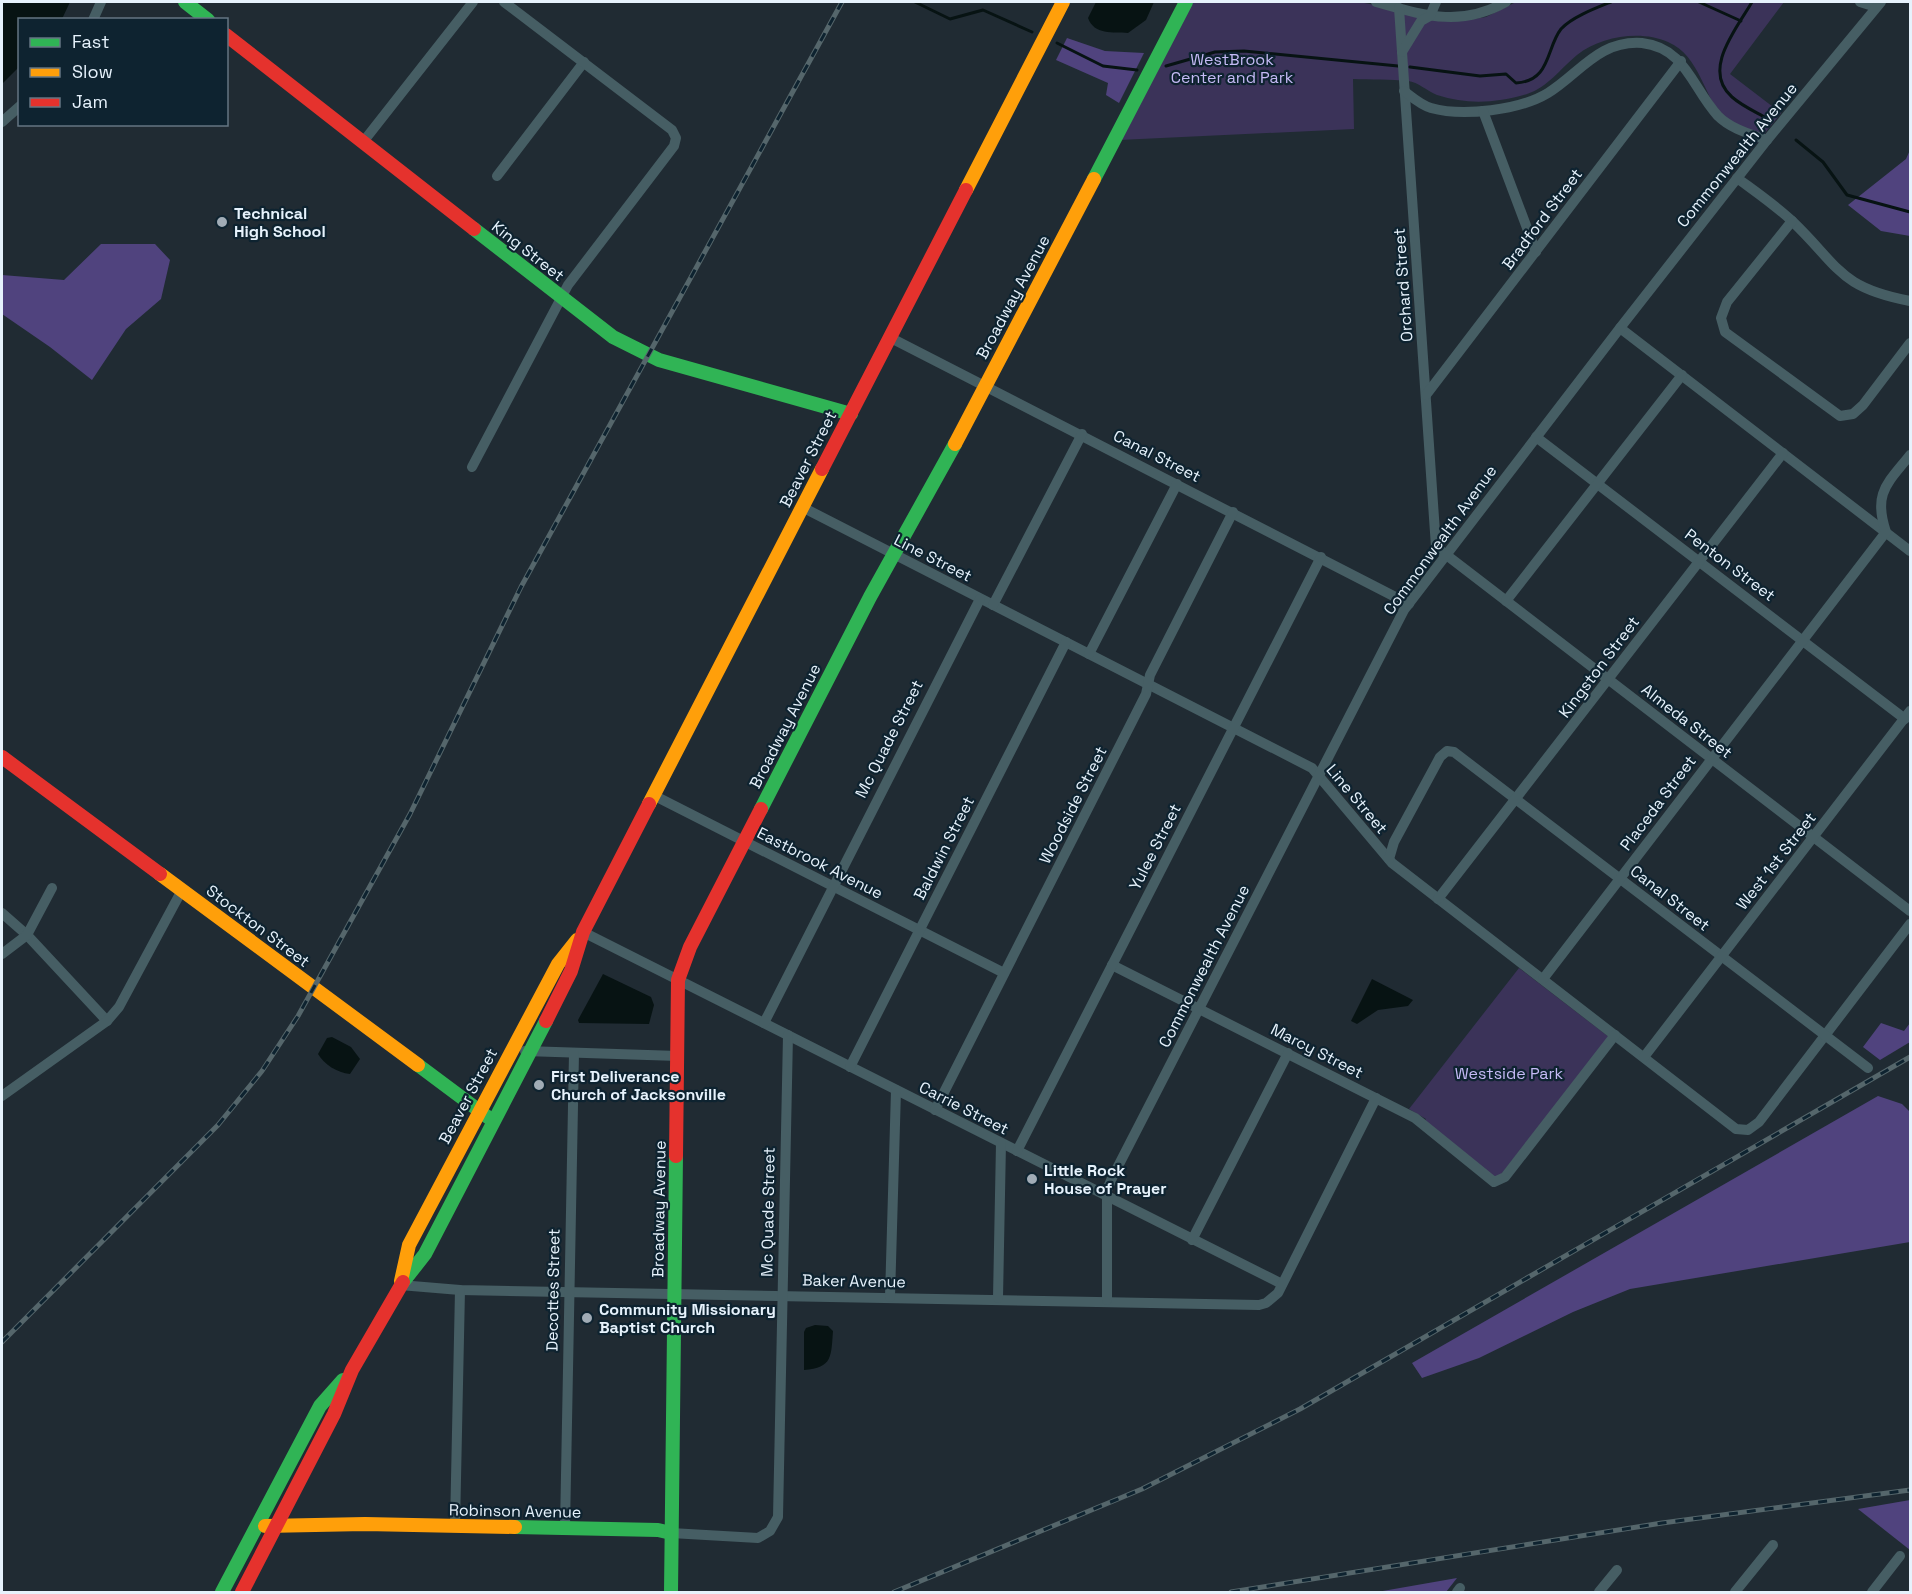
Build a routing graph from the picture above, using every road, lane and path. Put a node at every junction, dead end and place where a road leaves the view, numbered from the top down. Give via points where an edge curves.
1 (101, 2) edge
2 (185, 2) edge
3 (473, 2) edge
4 (504, 2) edge
5 (1063, 2) edge
6 (1186, 2) edge
7 (1377, 2) edge
8 (1436, 2) edge
9 (1506, 2) edge
10 (1860, 2) edge
11 (1878, 4) edge
12 (1399, 8) junction
13 (1430, 16) junction
14 (94, 18) edge
15 (205, 18) edge
16 (228, 37) edge
17 (1402, 52) junction
18 (584, 62) junction
19 (1681, 62) junction
20 (1404, 91) junction
21 (18, 108) edge
22 (1483, 111) junction
23 (2, 122) edge
24 (1767, 140) junction
25 (363, 142) junction
26 (497, 177) dead end
27 (1737, 178) junction
28 (1792, 221) junction
29 (1536, 252) junction
30 (562, 298) junction
31 (1911, 301) edge
32 (1620, 327) junction
33 (889, 337) junction
34 (1911, 343) edge
35 (1682, 375) junction
36 (986, 385) junction
37 (1426, 394) junction
38 (851, 414) junction
39 (1082, 434) junction
40 (1536, 437) junction
41 (1783, 453) junction
42 (1911, 454) edge
43 (472, 467) dead end
44 (1178, 484) junction
45 (1598, 484) junction
46 (802, 507) junction
47 (1233, 512) junction
48 (1886, 532) junction
49 (1911, 551) edge
50 (894, 555) junction
51 (1321, 556) junction
52 (1446, 556) junction
53 (1698, 560) junction
54 (980, 598) junction
55 (1506, 601) junction
56 (1409, 604) junction
57 (993, 605) junction
58 (1803, 641) junction
59 (1066, 642) junction
60 (1089, 654) junction
61 (1608, 680) junction
62 (1147, 686) junction
63 (1908, 715) edge
64 (1233, 729) junction
65 (2, 757) edge
66 (1711, 759) junction
67 (1318, 776) junction
68 (655, 796) junction
69 (1517, 799) junction
70 (1814, 837) junction
71 (745, 840) junction
72 (1389, 859) junction
73 (1619, 878) junction
74 (832, 886) junction
75 (52, 888) dead end
76 (182, 890) junction
77 (1438, 899) junction
78 (1911, 911) edge
79 (2, 913) edge
80 (1911, 924) edge
81 (920, 930) junction
82 (583, 932) junction
83 (27, 935) junction
84 (2, 954) edge
85 (1721, 957) junction
86 (1112, 965) junction
87 (1004, 973) junction
88 (1543, 979) junction
89 (678, 980) junction
90 (540, 995) junction
91 (554, 1003) junction
92 (1199, 1009) junction
93 (107, 1021) junction
94 (764, 1023) junction
95 (788, 1035) junction
96 (1616, 1035) junction
97 (1825, 1035) junction
98 (530, 1051) junction
99 (510, 1052) junction
100 (574, 1053) junction
101 (1288, 1053) junction
102 (678, 1056) junction
103 (1644, 1058) junction
104 (850, 1067) junction
105 (1868, 1068) dead end
106 (896, 1090) junction
107 (2, 1096) edge
108 (1376, 1098) junction
109 (479, 1110) junction
110 (935, 1110) junction
111 (494, 1121) junction
112 (1001, 1143) junction
113 (1017, 1151) junction
114 (1107, 1197) junction
115 (1192, 1240) junction
116 (1282, 1284) junction
117 (400, 1285) junction
118 (460, 1290) junction
119 (568, 1291) junction
120 (675, 1294) junction
121 (782, 1295) junction
122 (890, 1297) junction
123 (998, 1298) junction
124 (1107, 1300) junction
125 (352, 1370) junction
126 (277, 1525) junction
127 (256, 1526) junction
128 (455, 1526) junction
129 (565, 1528) junction
130 (770, 1531) joint
131 (670, 1533) junction
132 (1773, 1545) dead end
133 (1900, 1556) dead end
134 (1617, 1570) dead end
135 (222, 1593) edge
136 (242, 1593) edge
137 (670, 1593) edge
138 (1599, 1593) edge
139 (1735, 1593) edge
140 (1872, 1593) edge

1 - 14 street
2 - 15 main road
3 - 25 street
4 - 18 street
5 - 33 main road, Beaver Street
6 - 36 main road, Broadway Avenue
7 - 12 street
8 - 13 street
9 - 13 street via 1478,15
10 - 11 street
11 - 24 street, Commonwealth Avenue
12 - 13 street
12 - 17 street, Orchard Street
13 - 17 street via 1421,21
16 - 25 main road, King Street
17 - 20 street, Orchard Street
18 - 26 street
18 - 30 street via 672,130 676,138 674,146
19 - 22 street via 1661,48 1621,44 1592,56 1537,98
19 - 24 street via 1718,115 1728,124
19 - 29 street, Bradford Street
20 - 22 street via 1431,108
20 - 37 street, Orchard Street
21 - 23 street
22 - 29 street
24 - 27 street, Commonwealth Avenue
25 - 30 main road, King Street
27 - 28 street
27 - 32 street, Commonwealth Avenue
28 - 31 street via 1824,258 1860,287
28 - 34 street via 1727,302 1722,325 1731,337 1834,415 1853,414 1863,405
29 - 37 street, Bradford Street
30 - 38 main road, King Street via 647,356
30 - 43 street
32 - 35 street
32 - 40 street, Commonwealth Avenue
33 - 36 street, Canal Street
33 - 38 main road, Beaver Street
35 - 41 street
35 - 45 street
36 - 39 street, Canal Street
36 - 50 main road, Broadway Avenue
37 - 52 street, Orchard Street via 1436,547
38 - 46 main road, Beaver Street
39 - 44 street, Canal Street
39 - 57 street
40 - 45 street, Penton Street
40 - 52 street, Commonwealth Avenue
41 - 48 street
41 - 53 street, Kingston Street
42 - 48 street via 1882,495 1879,506
44 - 47 street, Canal Street
44 - 60 street
45 - 53 street, Penton Street
45 - 55 street
46 - 50 street, Line Street
46 - 68 main road, Beaver Street
47 - 51 street, Canal Street
47 - 62 street, Woodside Street
48 - 49 street
48 - 58 street, Placeda Street
50 - 54 street, Line Street
50 - 71 main road, Broadway Avenue
51 - 56 street, Canal Street
51 - 64 street, Yulee Street
52 - 55 street, Almeda Street
52 - 56 street, Commonwealth Avenue
53 - 58 street, Penton Street
53 - 61 street, Kingston Street
54 - 57 street, Line Street
54 - 74 street, Mc Quade Street
55 - 61 street, Almeda Street
56 - 67 street, Commonwealth Avenue
57 - 59 street, Line Street
58 - 63 street, Penton Street
58 - 66 street, Placeda Street
59 - 60 street, Line Street
59 - 81 street, Baldwin Street
60 - 62 street, Line Street
61 - 66 street, Almeda Street
61 - 69 street, Kingston Street
62 - 64 street, Line Street
62 - 87 street, Woodside Street
63 - 70 street, West 1st Street
64 - 67 street, Line Street via 1312,768
64 - 86 street, Yulee Street
65 - 76 main road, Stockton Street
66 - 70 street, Almeda Street
66 - 73 street, Placeda Street
67 - 72 street, Line Street
67 - 92 street, Commonwealth Avenue
68 - 71 street, Eastbrook Avenue
68 - 82 main road, Beaver Street
69 - 72 street, Canal Street via 1454,752 1447,751 1440,757 1394,842
69 - 73 street, Canal Street
69 - 77 street, Kingston Street
70 - 78 street, Almeda Street
70 - 85 street, West 1st Street
71 - 74 street, Eastbrook Avenue
71 - 89 main road, Broadway Avenue via 690,947
72 - 77 street, Line Street
73 - 85 street, Canal Street
73 - 88 street, Placeda Street
74 - 81 street, Eastbrook Avenue
74 - 94 street, Mc Quade Street
75 - 83 street
76 - 93 street via 119,1007
76 - 109 main road, Stockton Street
77 - 88 street, Line Street
79 - 83 street
80 - 97 street
81 - 87 street, Eastbrook Avenue
81 - 104 street, Baldwin Street
82 - 89 street, Carrie Street
82 - 90 main road, Beaver Street
82 - 91 main road, Beaver Street via 571,971
83 - 84 street
83 - 93 street
85 - 97 street, Canal Street
85 - 103 street, West 1st Street
86 - 92 street, Marcy Street
86 - 113 street, Yulee Street
87 - 110 street, Woodside Street
88 - 96 street, Line Street
89 - 94 street, Carrie Street
89 - 102 main road, Broadway Avenue
90 - 91 street
90 - 99 main road, Beaver Street
91 - 98 main road, Beaver Street
92 - 101 street, Marcy Street
92 - 114 street, Commonwealth Avenue via 1112,1178
93 - 107 street
94 - 95 street, Carrie Street
95 - 104 street, Carrie Street
95 - 121 street, Mc Quade Street
96 - 103 street, Line Street
96 - 108 street, Marcy Street via 1505,1177 1497,1182 1416,1118
97 - 103 street, Line Street via 1759,1122 1748,1130 1736,1129
97 - 105 street, Canal Street
98 - 99 street
98 - 100 street
98 - 111 main road, Beaver Street
99 - 109 main road, Beaver Street
100 - 102 street
100 - 119 street, Decottes Street
101 - 108 street, Marcy Street
101 - 115 street
102 - 120 main road, Broadway Avenue
104 - 106 street, Carrie Street
106 - 110 street, Carrie Street
106 - 122 street
108 - 116 street
109 - 111 main road, Stockton Street
109 - 117 main road, Beaver Street via 409,1245
110 - 112 street, Carrie Street
111 - 117 main road, Beaver Street via 425,1254
112 - 113 street, Carrie Street
112 - 123 street
113 - 114 street, Carrie Street
114 - 115 street, Carrie Street
114 - 124 street, Commonwealth Avenue
115 - 116 street, Carrie Street
116 - 124 street, Baker Avenue via 1266,1303
117 - 118 street, Baker Avenue
117 - 125 main road, Beaver Street
118 - 119 street, Baker Avenue
118 - 128 street
119 - 120 street, Baker Avenue
119 - 129 street, Decottes Street
120 - 121 street, Baker Avenue
120 - 131 main road, Broadway Avenue
121 - 122 street, Baker Avenue
121 - 130 street, Mc Quade Street via 778,1517
122 - 123 street, Baker Avenue
123 - 124 street, Baker Avenue
125 - 126 main road, Beaver Street
125 - 127 main road, Beaver Street via 320,1406
126 - 127 main road, Robinson Avenue
126 - 128 main road, Robinson Avenue
126 - 136 main road, Beaver Street
127 - 135 main road, Beaver Street
128 - 129 main road, Robinson Avenue
129 - 131 main road, Robinson Avenue
130 - 131 street, Robinson Avenue via 758,1538
131 - 137 main road
132 - 139 street
133 - 140 street
134 - 138 street

